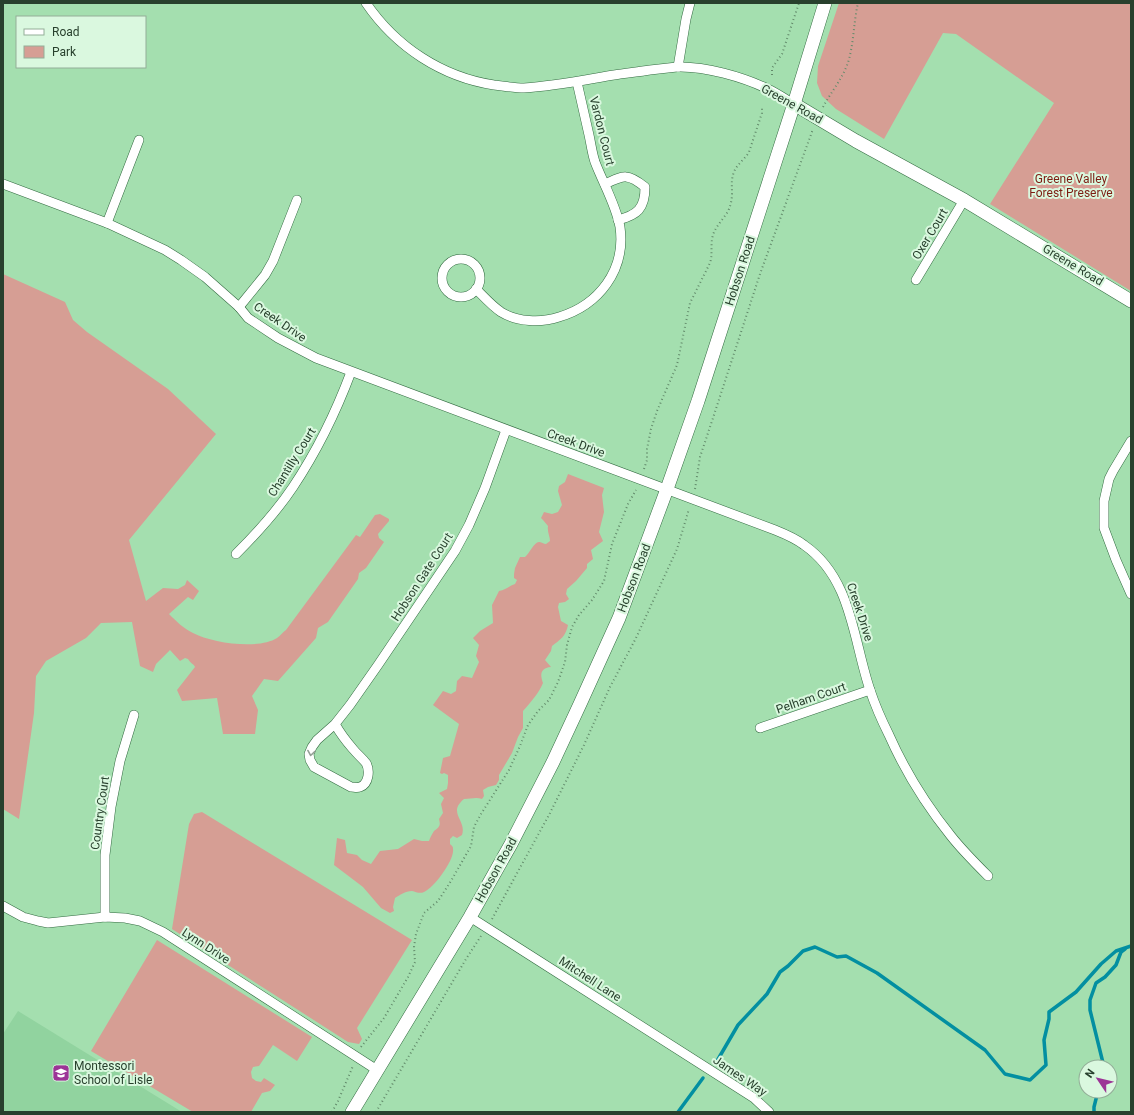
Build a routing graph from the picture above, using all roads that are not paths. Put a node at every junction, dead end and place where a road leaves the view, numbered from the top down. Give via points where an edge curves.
1 (366, 3) edge
2 (690, 3) edge
3 (825, 3) edge
4 (678, 67) junction
5 (577, 82) junction
6 (794, 104) junction
7 (139, 140) dead end
8 (3, 184) edge
9 (605, 184) junction
10 (297, 200) dead end
11 (964, 200) junction
12 (618, 220) junction
13 (107, 223) junction
14 (916, 280) dead end
15 (476, 289) junction
16 (1131, 301) edge
17 (239, 307) junction
18 (352, 372) junction
19 (506, 430) junction
20 (1131, 441) edge
21 (668, 489) junction
22 (236, 554) dead end
23 (1131, 594) edge
24 (870, 690) junction
25 (134, 715) dead end
26 (335, 724) junction
27 (760, 728) dead end
28 (988, 876) dead end
29 (3, 906) edge
30 (105, 917) junction
31 (470, 917) junction
32 (696, 1061) joint
33 (377, 1070) junction
34 (352, 1112) edge
35 (769, 1112) edge

1 - 5 street, Greene Road via 387,29 411,51 435,66 460,77 482,83 524,88
2 - 4 street
3 - 6 main road, Hobson Road
4 - 5 street, Greene Road
4 - 6 street, Greene Road via 732,76 768,89
5 - 9 street, Vardon Court via 595,162
6 - 11 main road, Greene Road
6 - 21 main road, Hobson Road
7 - 13 street
8 - 13 street, Creek Drive
9 - 12 street, Vardon Court
9 - 12 street, Vardon Court via 628,176 645,187 645,199 639,210 629,217
10 - 17 street via 265,276
11 - 14 street, Oxer Court
11 - 16 main road, Greene Road
12 - 15 street, Vardon Court via 620,245 613,272 599,294 577,310 549,321 521,319 506,315
13 - 17 street, Creek Drive via 181,260
15 - 15 street via 480,277 479,270 470,261 458,258 443,269 442,282 448,293 460,297
17 - 18 street, Creek Drive via 248,318 295,348
18 - 19 street, Creek Drive
18 - 22 street, Chantilly Court via 311,459 297,482
19 - 21 street, Creek Drive
19 - 26 street, Hobson Gate Court via 485,488 455,551
20 - 23 street via 1109,479 1104,501 1104,528
21 - 24 street, Creek Drive via 789,536 817,555 840,588
21 - 31 main road, Hobson Road via 619,618 580,704 553,762
24 - 27 street, Pelham Court
24 - 28 street, Creek Drive via 889,735 925,800 951,835
25 - 30 street, Country Court via 120,761 111,807 105,855
26 -> 26 street, Hobson Gate Court via 312,747 310,760 314,767 345,784 361,787 367,778 366,763 345,740
29 - 30 street, Lynn Drive via 23,916 48,923
30 - 33 street, Lynn Drive via 140,921 163,932
31 - 32 street, Mitchell Lane
31 - 33 main road, Hobson Road
32 - 35 street, James Way via 754,1098
33 - 34 main road, Hobson Road

